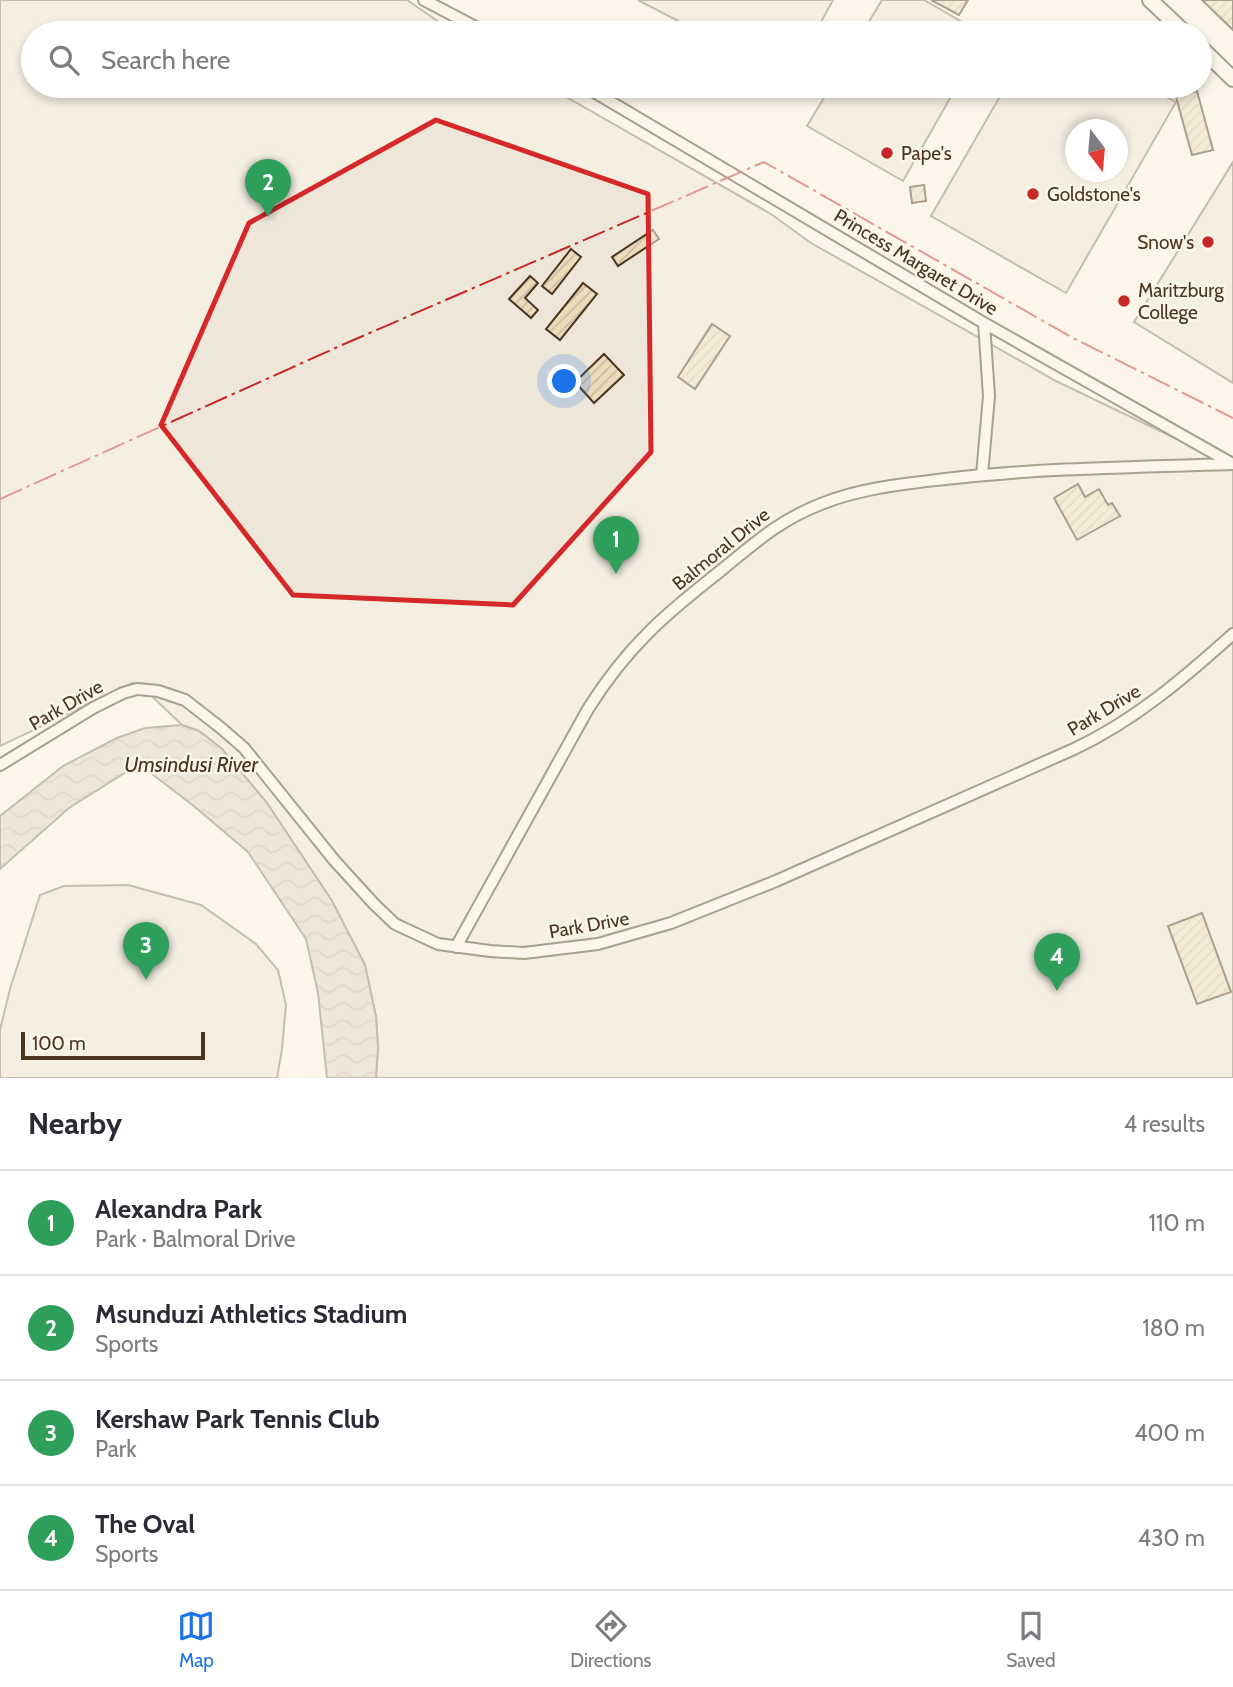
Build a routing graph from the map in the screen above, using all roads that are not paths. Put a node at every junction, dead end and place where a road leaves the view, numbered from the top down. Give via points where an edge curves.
1 (424, 0) edge
2 (1150, 0) edge
3 (464, 21) edge
4 (1172, 21) edge
5 (1212, 59) edge
6 (1233, 79) edge
7 (604, 98) edge
8 (984, 323) junction
9 (1233, 464) edge
10 (982, 475) junction
11 (1233, 634) edge
12 (0, 765) edge
13 (456, 947) junction

1 - 3 street
2 - 4 street
5 - 6 street
7 - 8 street, Princess Margaret Drive
8 - 9 street, Princess Margaret Drive
8 - 10 street via 989,396
9 - 10 street, Balmoral Drive
10 - 13 street, Balmoral Drive via 874,489 809,509 757,540 667,614 610,676 588,709
11 - 13 street, Park Drive via 1103,736 776,881 671,923 598,944 524,953
12 - 13 street, Park Drive via 123,693 158,691 186,700 244,748 334,860 395,924 438,944

